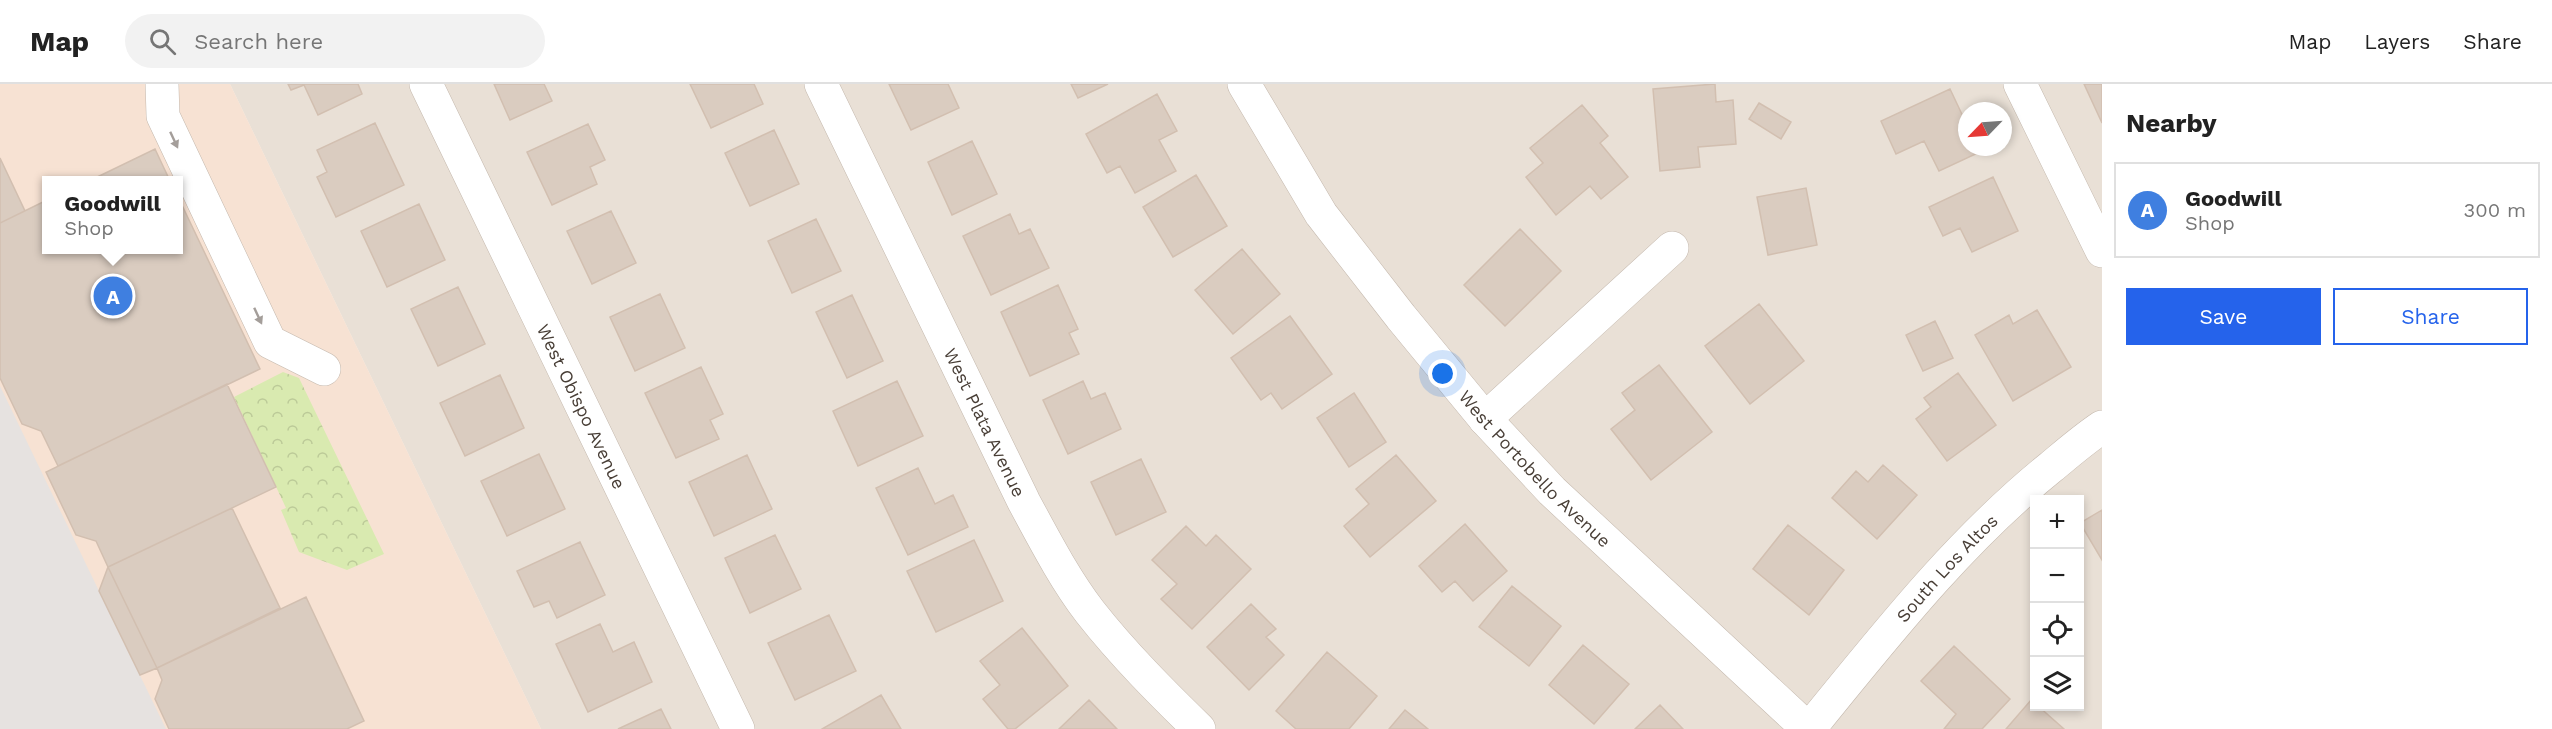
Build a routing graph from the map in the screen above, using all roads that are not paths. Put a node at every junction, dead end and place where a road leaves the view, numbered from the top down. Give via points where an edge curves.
1 (162, 84) edge
2 (426, 84) edge
3 (821, 84) edge
4 (1244, 84) edge
5 (2020, 84) edge
6 (1672, 248) dead end
7 (2102, 251) edge
8 (324, 369) dead end
9 (1485, 419) junction
10 (2102, 427) edge
11 (738, 729) edge
12 (1199, 729) edge
13 (1808, 729) edge

1 -> 8 street via 163,116 270,342
2 - 11 street, West Obispo Avenue
3 - 12 street, West Plata Avenue via 1024,502 1055,558 1089,611 1144,675
4 - 9 street, West Portobello Avenue via 1321,214
5 - 7 street
6 - 9 street
9 - 13 street, West Portobello Avenue via 1552,491
10 - 13 street, South Los Altos via 1995,516 1929,585

